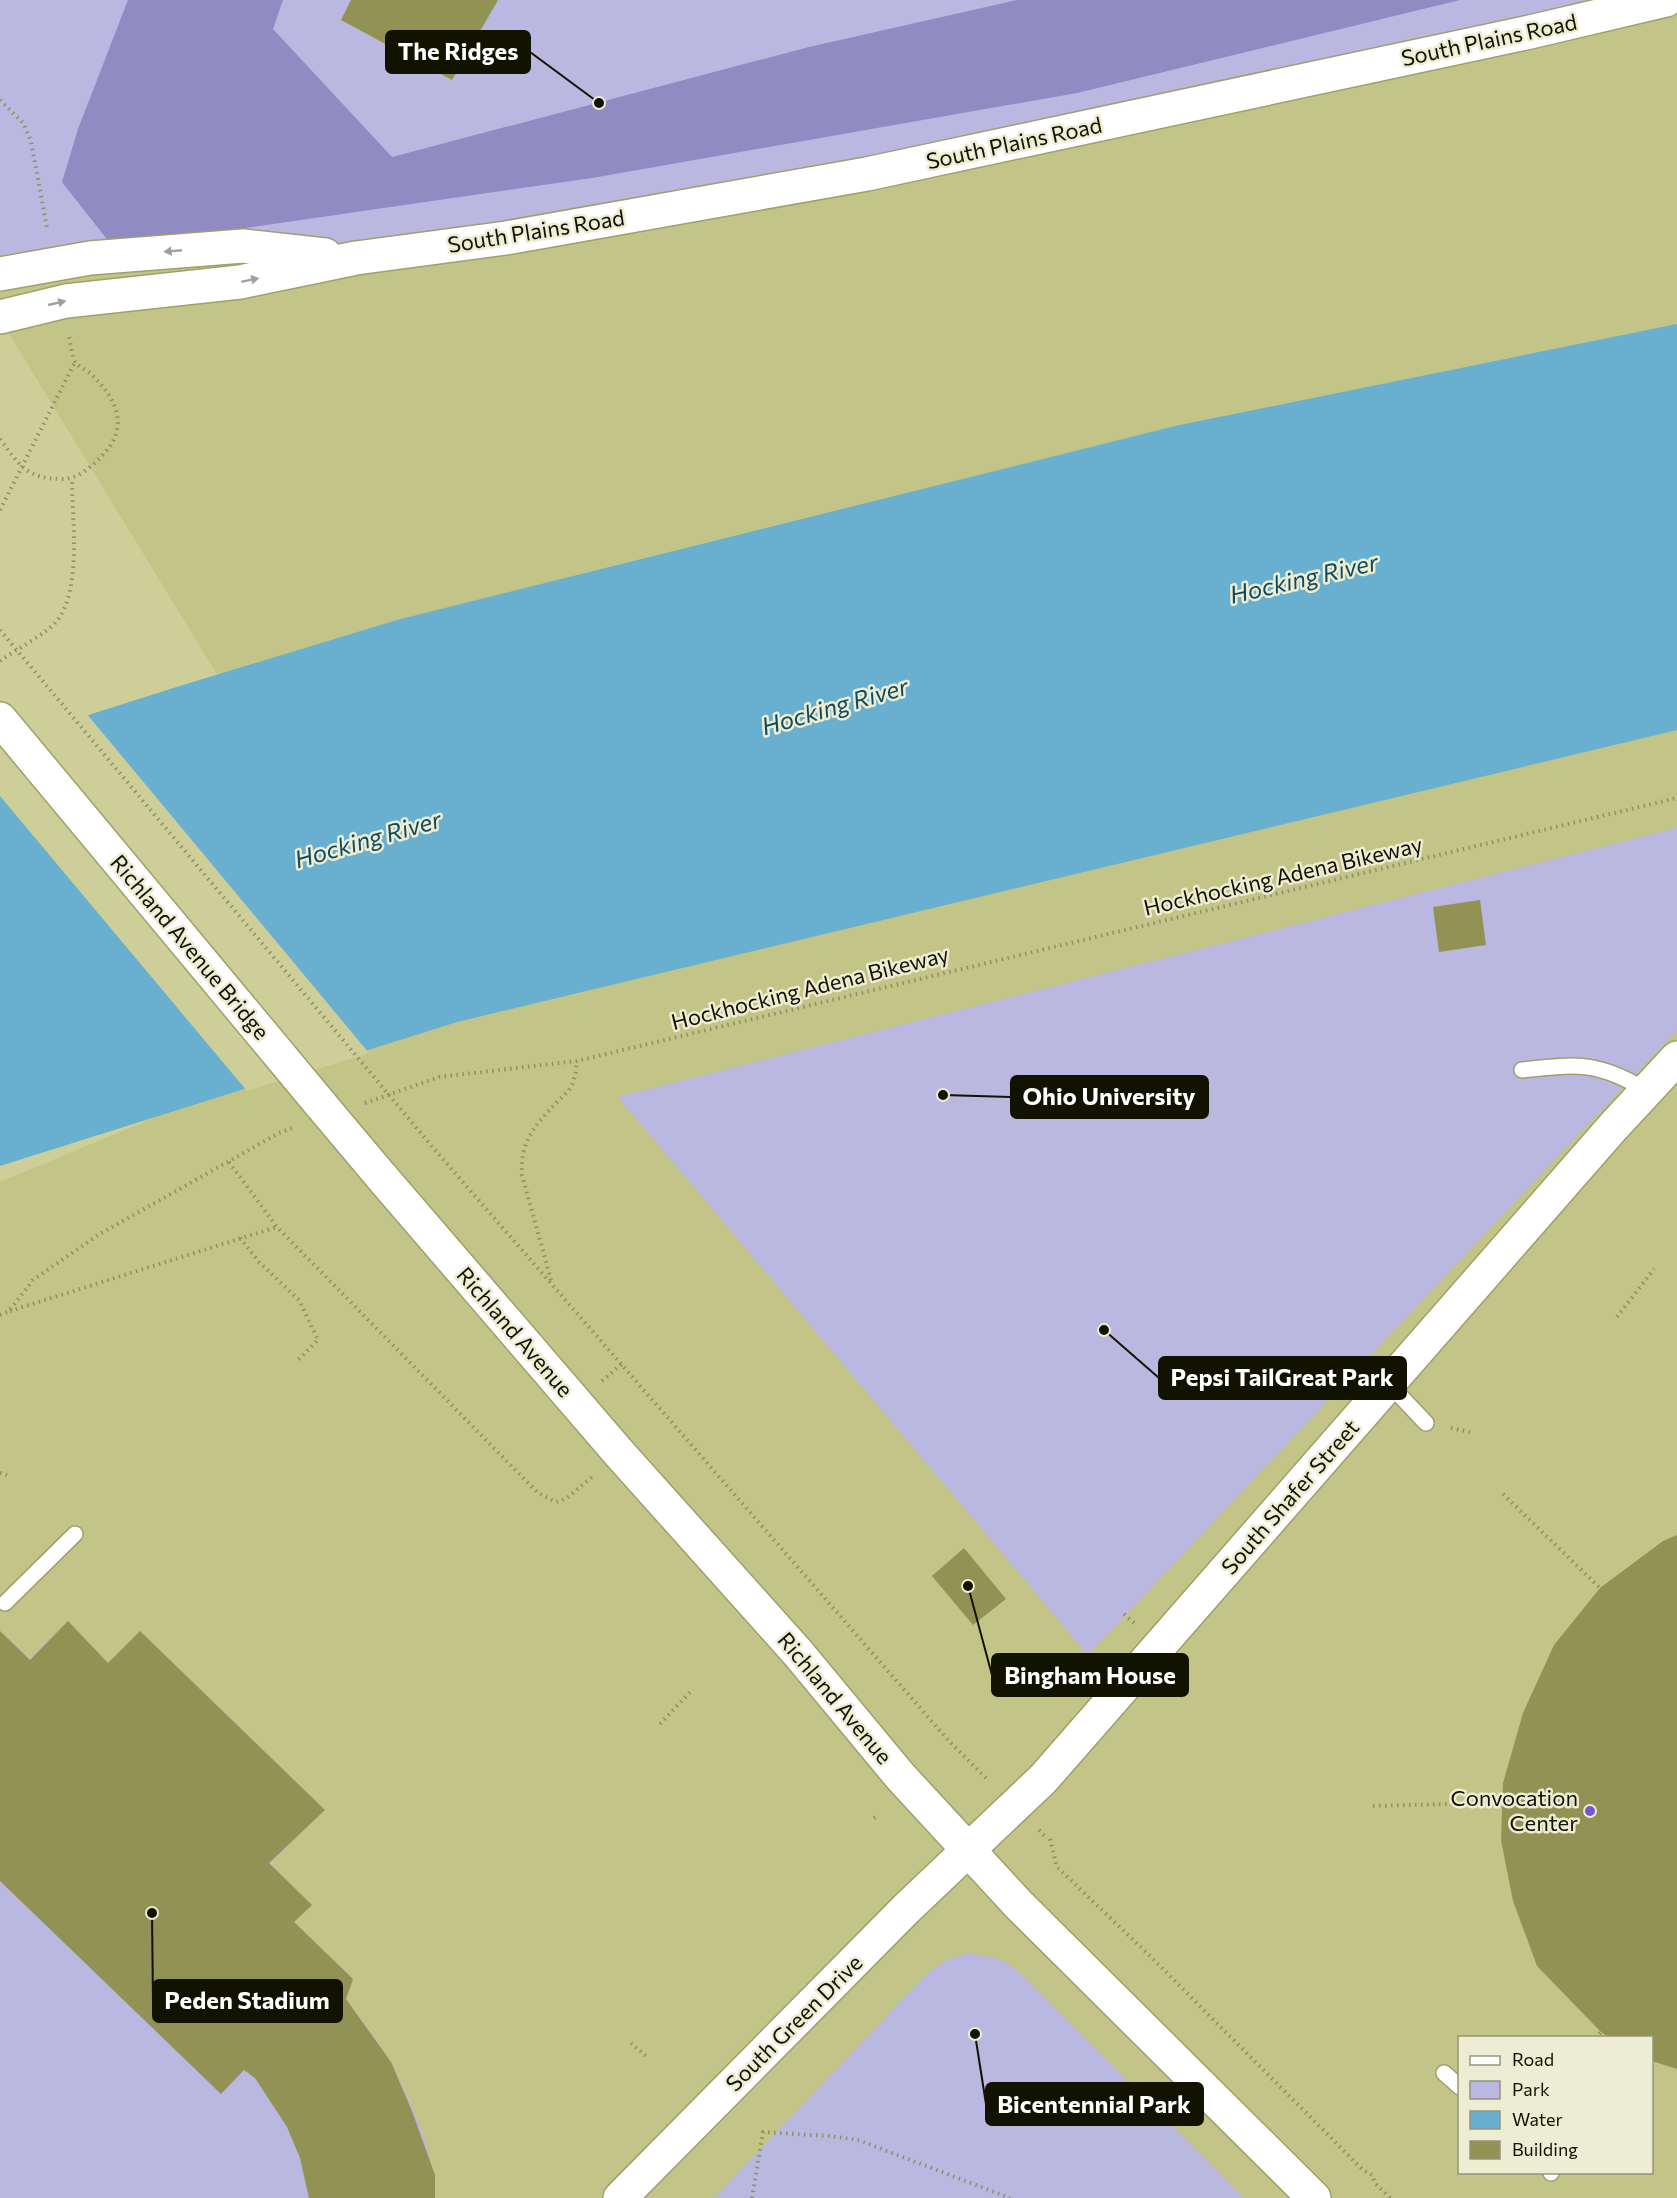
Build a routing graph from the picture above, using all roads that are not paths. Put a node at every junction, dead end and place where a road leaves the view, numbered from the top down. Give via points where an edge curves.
1 (1666, 0) edge
2 (356, 258) junction
3 (0, 274) edge
4 (0, 317) edge
5 (0, 718) edge
6 (1677, 1058) edge
7 (1522, 1070) dead end
8 (1647, 1090) junction
9 (380, 1175) joint
10 (1389, 1384) junction
11 (1426, 1423) dead end
12 (75, 1534) dead end
13 (6, 1603) dead end
14 (968, 1849) junction
15 (1444, 2073) dead end
16 (1458, 2085) edge
17 (620, 2198) edge
18 (1314, 2198) edge

1 - 2 main road, South Plains Road via 867,174 506,238
2 -> 3 main road, South Plains Road via 243,246 90,258
4 -> 2 main road, South Plains Road via 66,301 240,282
5 - 9 main road, Richland Avenue Bridge, bridge
6 - 8 main road, South Shafer Street
7 - 8 lane via 1568,1065 1596,1068 1618,1073
8 - 10 main road, South Shafer Street
9 - 14 main road, Richland Avenue via 619,1453 798,1653 900,1776
10 - 11 lane
10 - 14 main road, South Shafer Street via 1043,1779
12 - 13 lane
14 - 17 main road, South Green Drive
14 - 18 main road, Richland Avenue
15 - 16 lane

